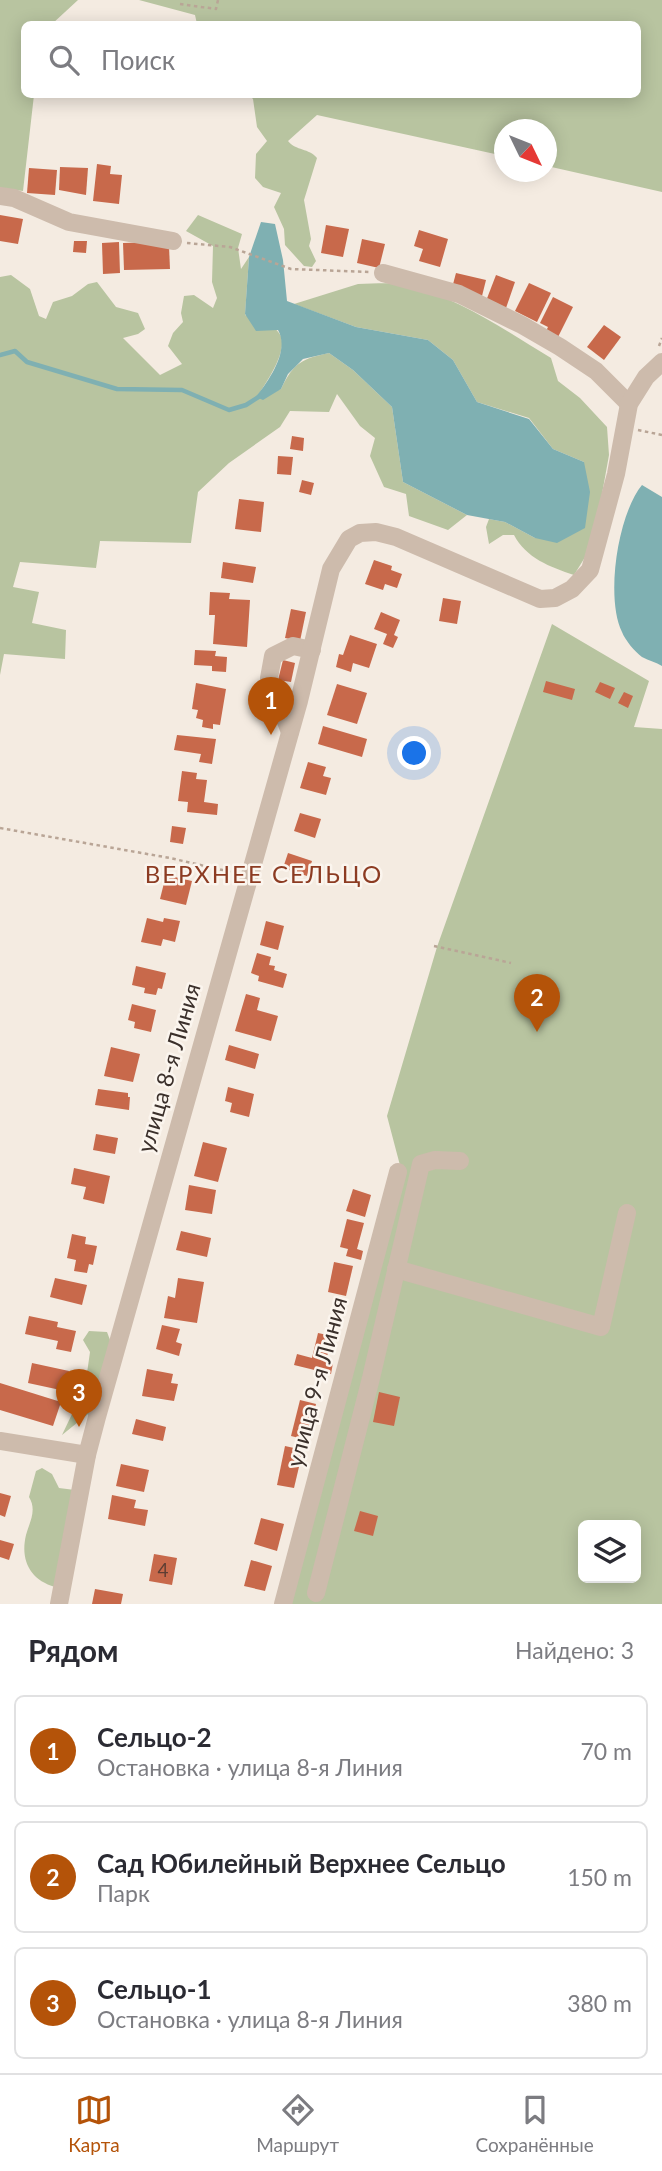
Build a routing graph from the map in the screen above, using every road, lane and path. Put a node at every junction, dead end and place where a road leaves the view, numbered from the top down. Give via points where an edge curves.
1 (218, 0) edge
2 (180, 4) dead end
3 (0, 197) edge
4 (173, 241) joint
5 (383, 273) joint
6 (662, 362) edge
7 (629, 404) junction
8 (625, 428) junction
9 (662, 435) edge
10 (312, 649) junction
11 (290, 732) junction
12 (0, 828) edge
13 (249, 876) junction
14 (434, 946) dead end
15 (511, 963) dead end
16 (460, 1161) dead end
17 (398, 1172) dead end
18 (627, 1213) dead end
19 (396, 1269) junction
20 (0, 1441) edge
21 (87, 1455) junction
22 (316, 1593) dead end
23 (59, 1604) edge
24 (283, 1604) edge

1 - 2 path via 216,9
3 - 4 street via 15,198 69,222
4 - 5 path via 230,247 291,269
5 - 7 street via 459,294 522,326 596,371
6 - 7 street
7 - 8 street
8 - 9 path
8 - 10 street, улица 8-я Линия via 590,570 572,589 555,598 540,599 396,537 360,533 349,539 331,569
10 - 11 street, улица 8-я Линия
10 - 11 street via 293,646 273,656 269,678
11 - 13 street, улица 8-я Линия
12 - 13 path
13 - 21 street, улица 8-я Линия
14 - 15 path
16 - 19 street via 421,1164
17 - 24 street, улица 9-я Линия
18 - 19 street via 601,1327
19 - 22 street
20 - 21 street
21 - 23 street, улица 8-я Линия

